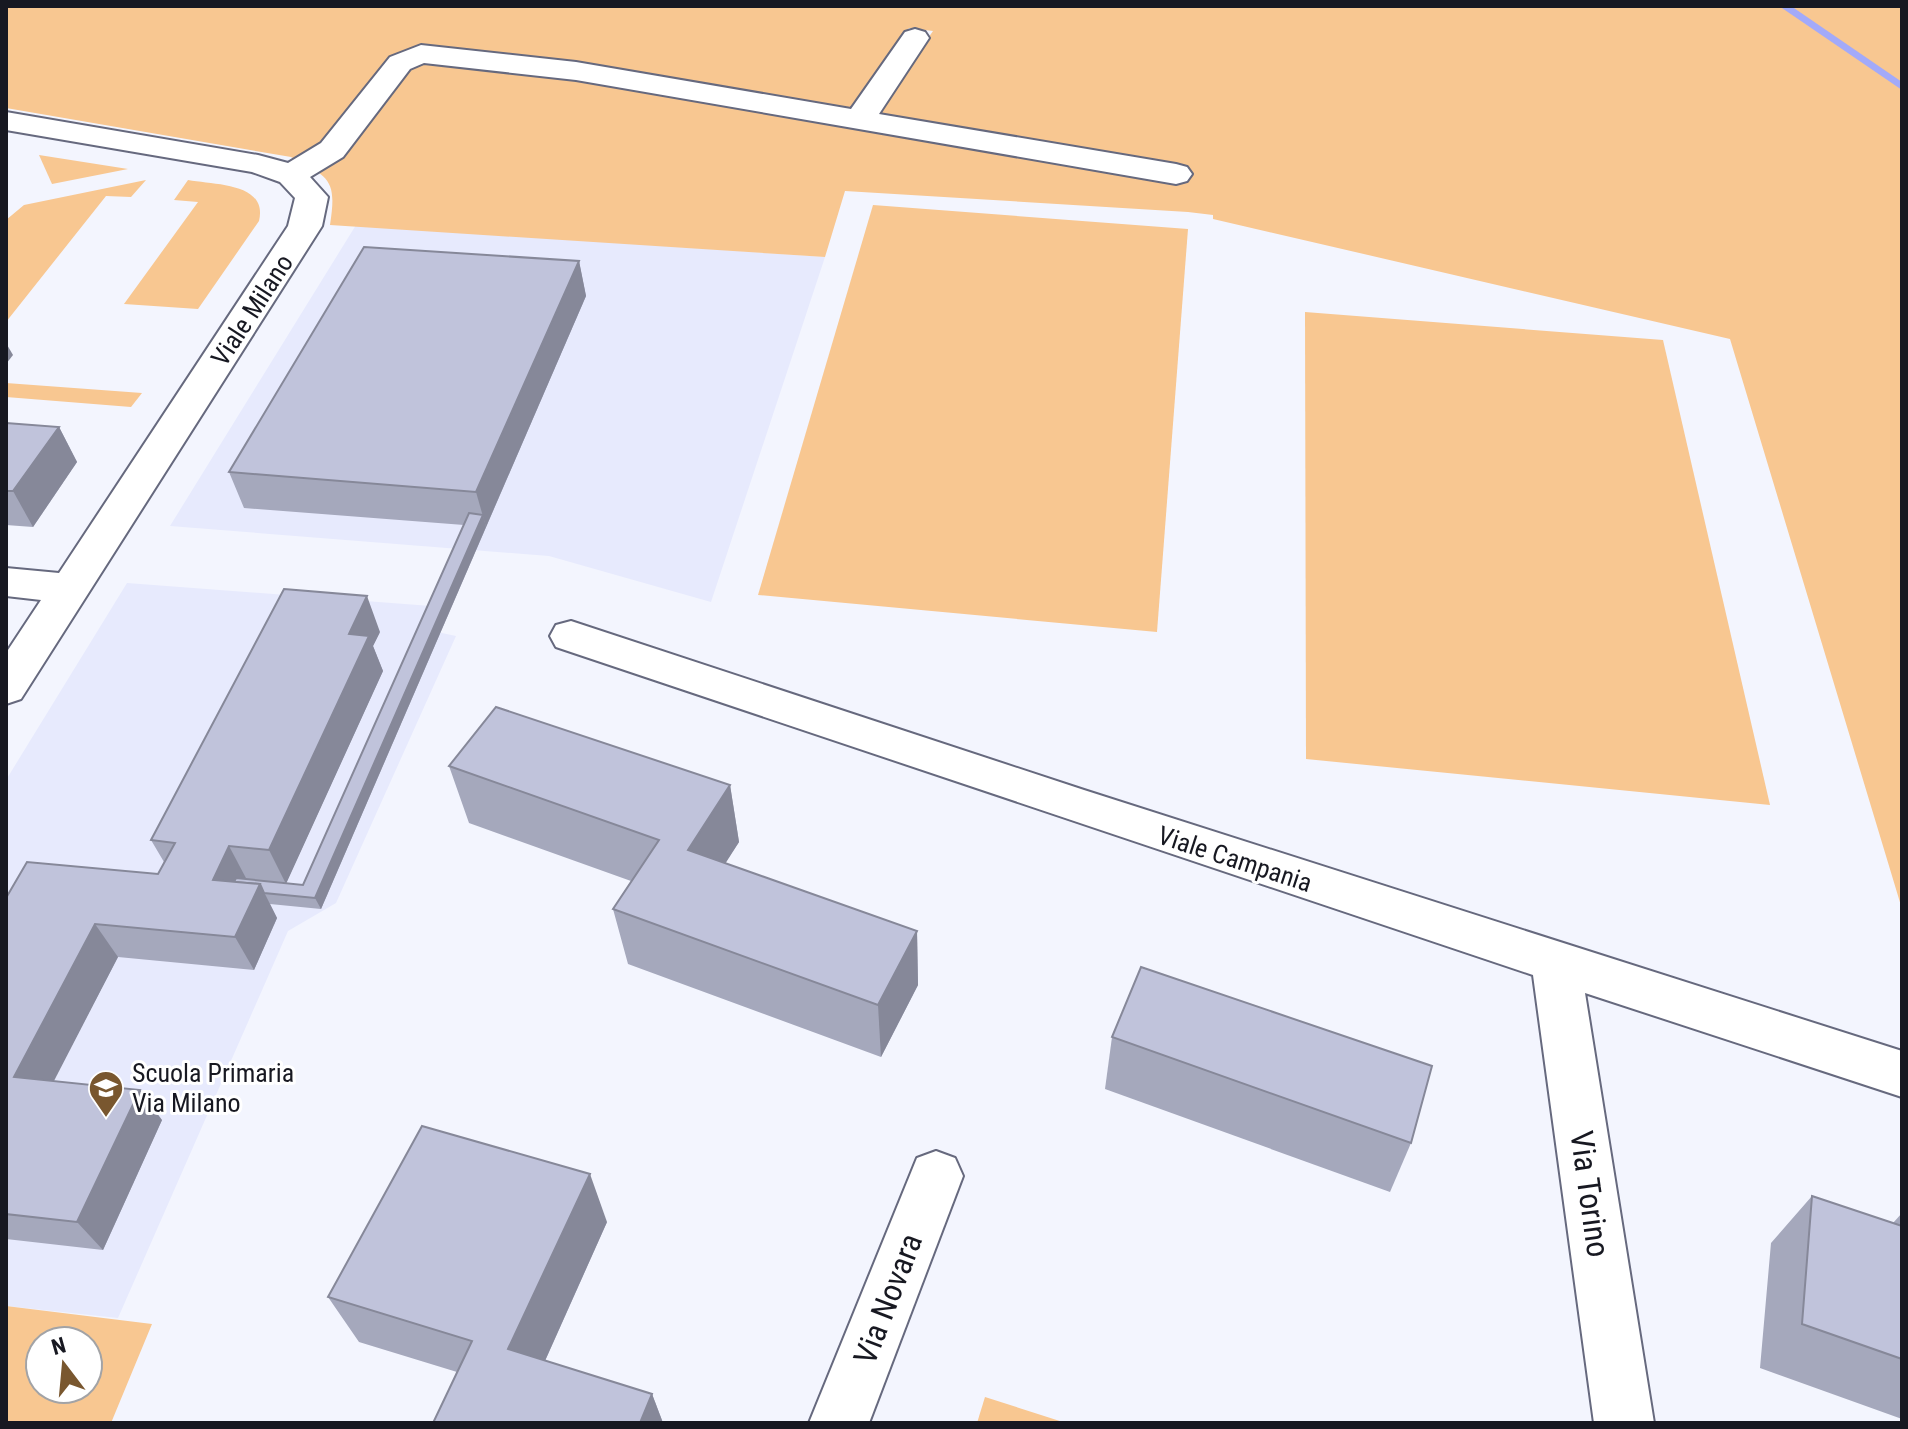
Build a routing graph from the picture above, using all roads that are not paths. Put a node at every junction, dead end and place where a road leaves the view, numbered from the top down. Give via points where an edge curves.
1 (915, 38) dead end
2 (859, 120) junction
3 (6, 121) edge
4 (1176, 174) dead end
5 (291, 175) junction
6 (6, 582) edge
7 (71, 589) junction
8 (571, 636) dead end
9 (6, 688) edge
10 (1556, 964) junction
11 (1902, 1074) edge
12 (936, 1176) dead end
13 (839, 1423) edge
14 (1624, 1423) edge

1 - 2 street
2 - 4 street
2 - 5 street via 576,71 421,54 400,63 332,150
3 - 5 street via 258,164
5 - 7 street, Viale Milano via 312,197 305,226
6 - 7 street
7 - 9 street, Viale Milano
8 - 10 street, Viale Campania
10 - 11 street, Viale Campania
10 - 14 street, Via Torino
12 - 13 street, Via Novara

